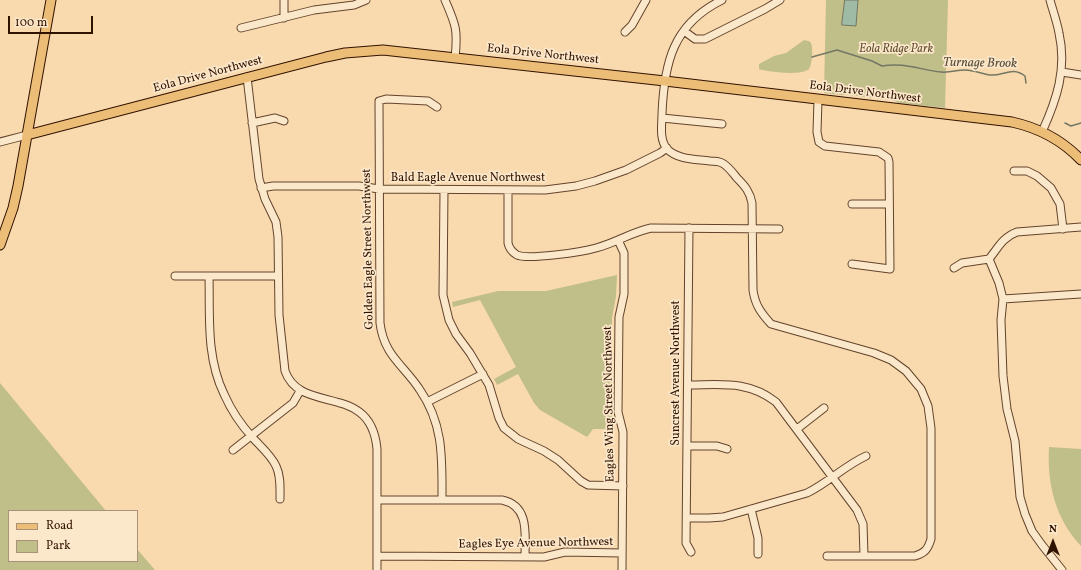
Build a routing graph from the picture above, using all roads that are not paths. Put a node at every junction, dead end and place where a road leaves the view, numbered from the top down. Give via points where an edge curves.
1 (51, 0) edge
2 (284, 0) edge
3 (366, 0) edge
4 (445, 0) edge
5 (780, 0) edge
6 (1050, 0) edge
7 (717, 1) edge
8 (642, 2) edge
9 (284, 18) junction
10 (241, 28) dead end
11 (684, 31) junction
12 (625, 32) dead end
13 (455, 58) junction
14 (1062, 72) junction
15 (1081, 75) edge
16 (247, 77) junction
17 (665, 81) junction
18 (818, 100) junction
19 (437, 107) dead end
20 (662, 118) junction
21 (284, 120) dead end
22 (252, 123) junction
23 (722, 124) dead end
24 (1042, 132) junction
25 (27, 135) junction
26 (0, 142) edge
27 (667, 148) junction
28 (1081, 160) edge
29 (1014, 171) dead end
30 (262, 188) junction
31 (379, 189) junction
32 (444, 190) junction
33 (508, 191) junction
34 (852, 204) dead end
35 (889, 204) junction
36 (1081, 227) edge
37 (689, 228) junction
38 (752, 229) junction
39 (779, 229) dead end
40 (1063, 229) junction
41 (618, 240) junction
42 (0, 245) edge
43 (989, 259) junction
44 (852, 264) dead end
45 (954, 268) dead end
46 (175, 276) dead end
47 (209, 276) junction
48 (278, 276) junction
49 (1081, 294) edge
50 (1003, 299) junction
51 (483, 374) junction
52 (688, 385) junction
53 (300, 391) junction
54 (427, 402) junction
55 (824, 408) dead end
56 (796, 429) junction
57 (251, 436) junction
58 (687, 446) junction
59 (727, 449) dead end
60 (233, 450) dead end
61 (866, 456) dead end
62 (833, 477) junction
63 (622, 486) junction
64 (280, 499) dead end
65 (377, 500) junction
66 (442, 500) junction
67 (751, 509) junction
68 (687, 518) junction
69 (691, 552) dead end
70 (622, 553) junction
71 (758, 554) dead end
72 (377, 556) junction
73 (827, 556) dead end
74 (864, 556) junction
75 (525, 557) junction
76 (377, 570) edge
77 (622, 570) edge
78 (1062, 570) edge

1 - 25 main road
2 - 9 street
3 - 9 street
4 - 13 street via 456,29
5 - 11 street via 705,39 695,39
6 - 14 street via 1062,49
7 - 11 street
8 - 12 street via 632,25
9 - 10 street
11 - 17 street via 673,49
13 - 16 main road, Eola Drive Northwest via 398,51 359,52 326,57
13 - 17 main road, Eola Drive Northwest
14 - 15 street
14 - 24 street via 1054,106
16 - 22 street
16 - 25 main road, Eola Drive Northwest
17 - 18 main road, Eola Drive Northwest
17 - 20 street
18 - 24 main road, Eola Drive Northwest via 1006,121
18 - 35 street via 819,142 825,146 879,152 888,158
19 - 31 street, Golden Eagle Street Northwest via 428,101 379,101
20 - 23 street
20 - 27 street via 662,136
21 - 22 street via 275,118
22 - 30 street
24 - 28 main road, Eola Drive Northwest via 1066,146
25 - 26 street, Eola Drive Northwest
25 - 42 main road via 13,208
27 - 33 street, Bald Eagle Avenue Northwest via 626,170 582,185
27 - 38 street via 675,156 719,162 728,168 749,193 752,204
29 - 40 street via 1027,171 1051,188 1060,204
30 - 31 street, Bald Eagle Avenue Northwest via 359,186
30 - 48 street via 276,222
31 - 32 street, Bald Eagle Avenue Northwest
31 - 54 street, Golden Eagle Street Northwest via 383,341
32 - 33 street, Bald Eagle Avenue Northwest
32 - 51 street via 444,295 456,334
33 - 41 street via 508,243 509,248 520,256 562,254 597,248
34 - 35 street
35 - 44 street via 890,269
36 - 40 street
37 - 38 street
37 - 41 street via 651,228
37 - 52 street, Suncrest Avenue Northwest
38 - 39 street
38 - 74 street via 753,290 760,313 771,324 891,360 913,378 928,406 931,428 929,547 922,554 914,556
40 - 43 street via 1023,230 1010,234 1001,241
41 - 63 street, Eagles Wing Street Northwest via 624,253 624,294 619,317 618,365 618,412 623,432
43 - 45 street via 962,263
43 - 50 street
46 - 47 street
47 - 48 street
47 - 57 street via 210,337 214,367 232,410
48 - 53 street via 285,372
49 - 50 street
50 - 78 street via 1003,376 1015,447 1020,497 1032,531
51 - 54 street
51 - 63 street via 499,418 511,434 558,460 581,481 588,484
52 - 56 street via 737,385 758,390 776,402
52 - 58 street, Suncrest Avenue Northwest
53 - 57 street via 293,403
53 - 65 street via 346,404 357,410 370,423 377,449
54 - 66 street, Golden Eagle Street Northwest via 436,421 440,438
55 - 56 street
56 - 62 street
57 - 60 street
57 - 64 street via 277,466
58 - 59 street via 717,446
58 - 68 street, Suncrest Avenue Northwest
61 - 62 street
62 - 67 street via 807,493
62 - 74 street via 857,510 863,524
63 - 70 street, Eagles Wing Street Northwest
65 - 66 street
65 - 72 street
66 - 75 street via 510,502 522,514 525,522
67 - 68 street via 723,517
67 - 71 street via 758,538
68 - 69 street, Suncrest Avenue Northwest via 686,543
70 - 75 street, Eagles Eye Avenue Northwest via 565,552 544,557
70 - 77 street, Eagles Wing Street Northwest
72 - 75 street, Eagles Eye Avenue Northwest
72 - 76 street
73 - 74 street

